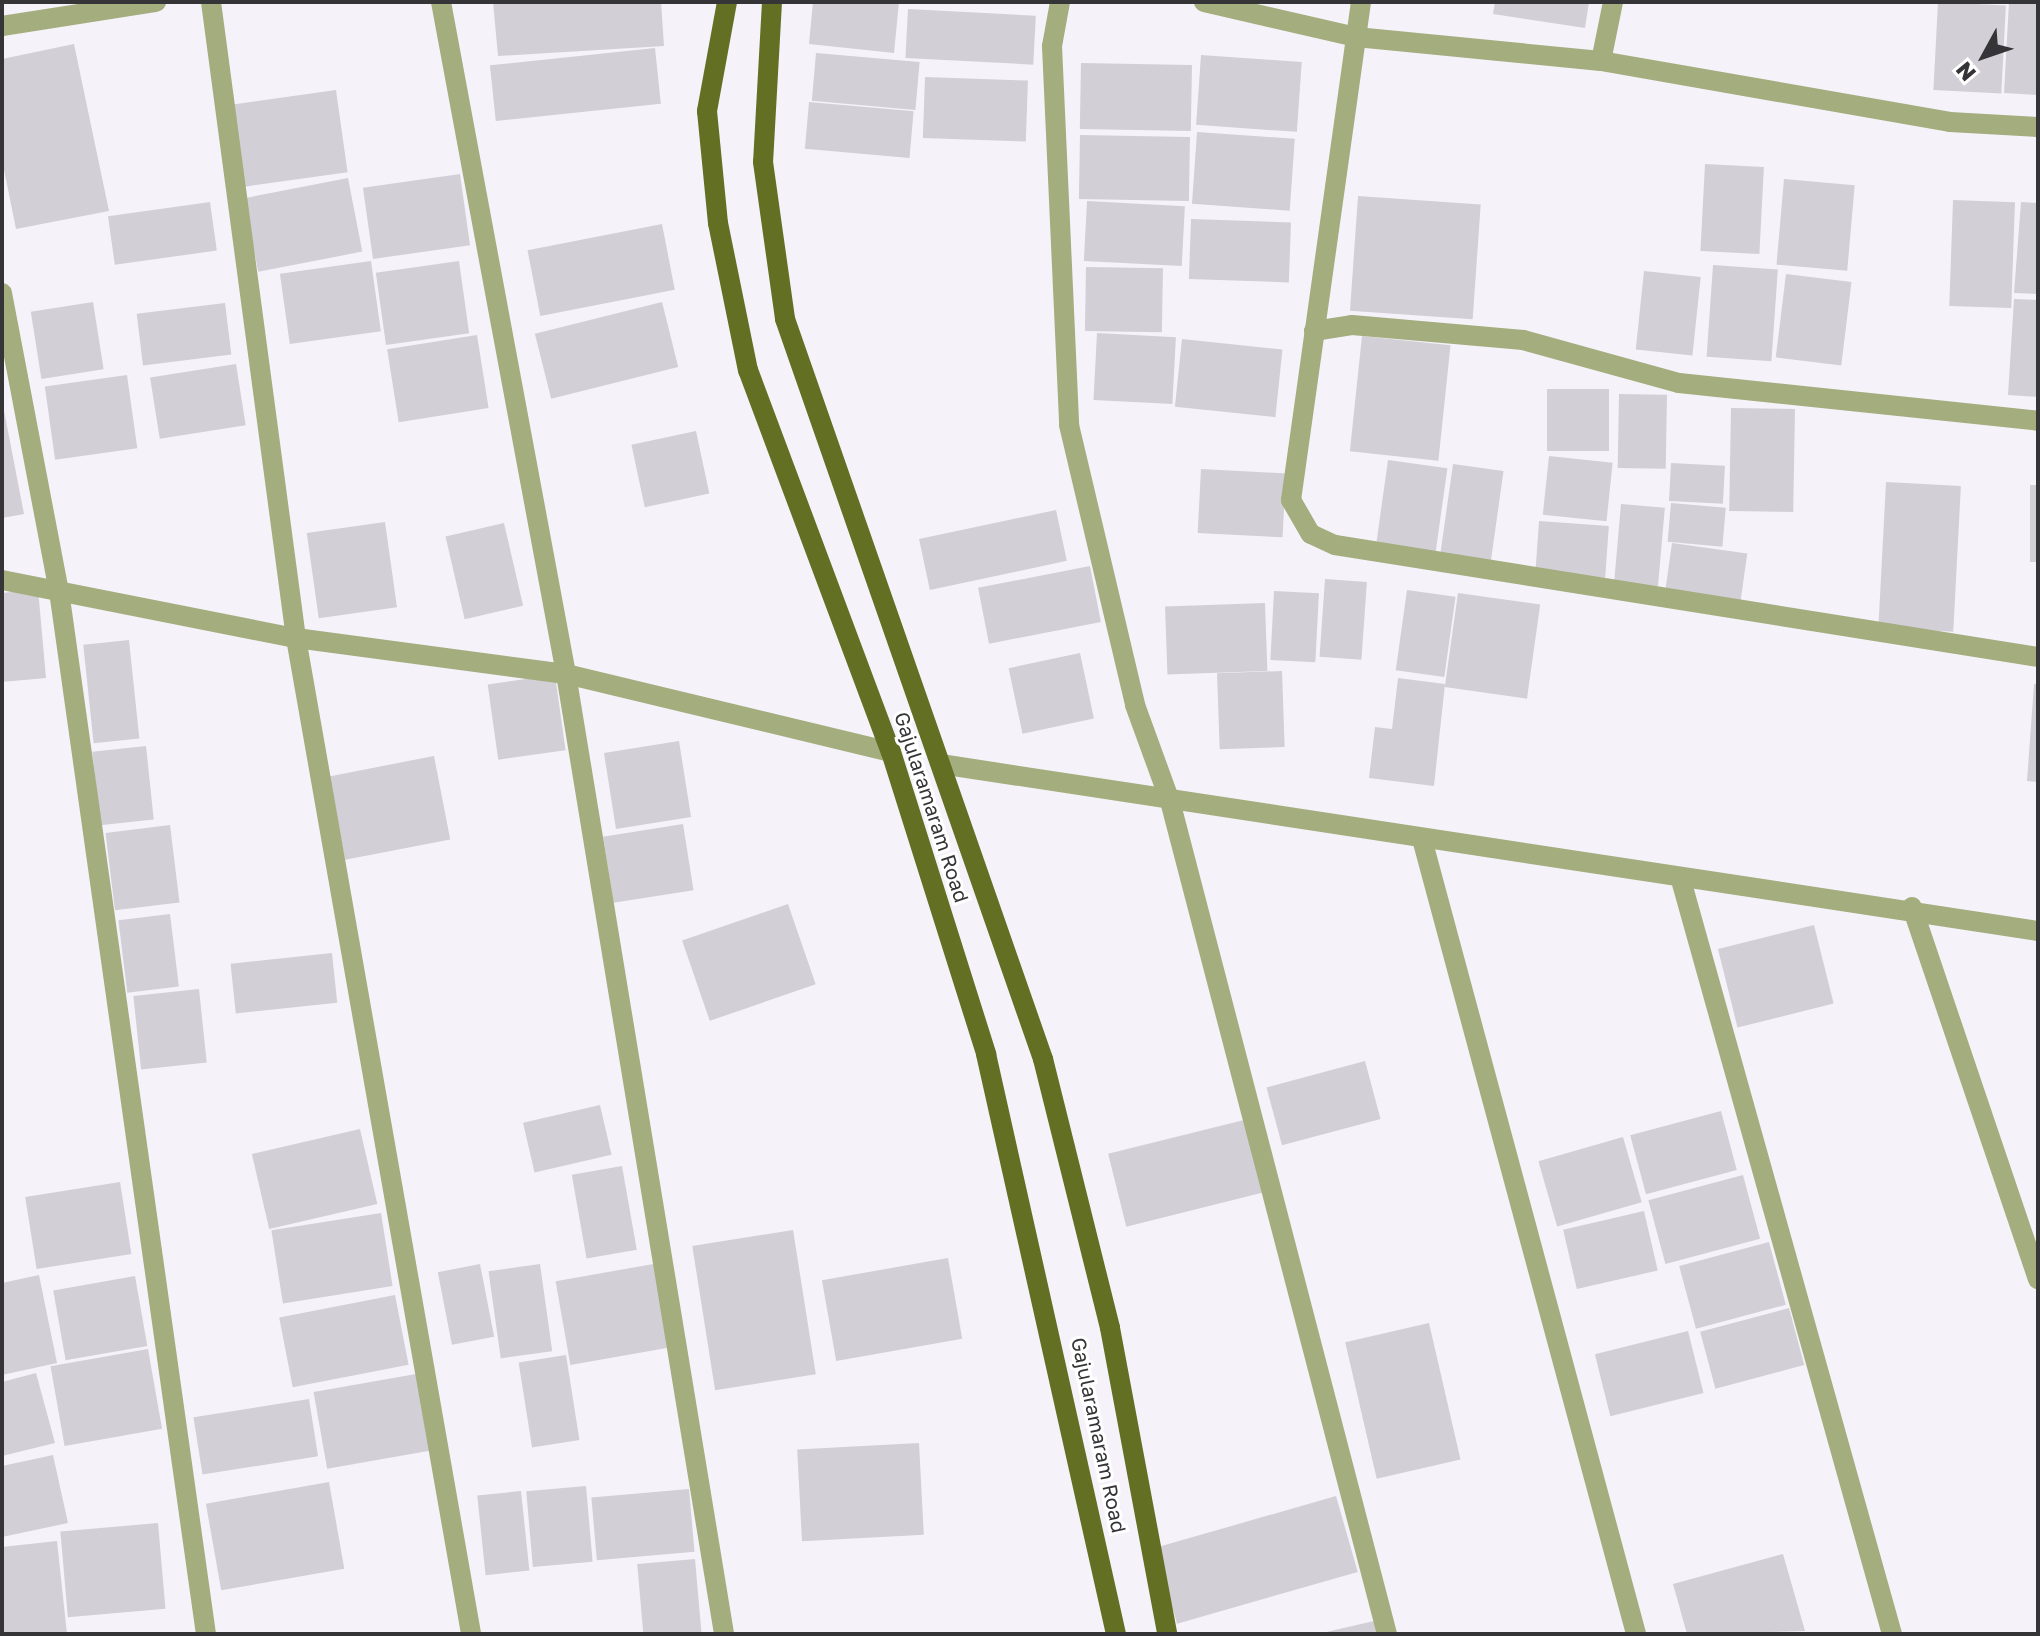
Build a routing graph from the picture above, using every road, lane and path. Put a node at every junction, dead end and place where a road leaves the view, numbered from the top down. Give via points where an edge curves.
1 (156, 2) edge
2 (211, 2) edge
3 (441, 2) edge
4 (727, 2) edge
5 (772, 2) edge
6 (1060, 2) edge
7 (1204, 2) edge
8 (1361, 2) edge
9 (1613, 2) edge
10 (2, 26) edge
11 (1356, 37) junction
12 (1601, 61) junction
13 (2038, 127) edge
14 (2, 293) edge
15 (1314, 331) junction
16 (2038, 421) edge
17 (2, 580) edge
18 (59, 591) junction
19 (296, 638) junction
20 (2038, 657) edge
21 (566, 674) junction
22 (891, 752) junction
23 (947, 765) junction
24 (1170, 801) junction
25 (1422, 839) junction
26 (1681, 880) junction
27 (1912, 907) junction
28 (2038, 931) edge
29 (2038, 1279) edge
30 (206, 1634) edge
31 (471, 1634) edge
32 (724, 1634) edge
33 (1116, 1634) edge
34 (1167, 1634) edge
35 (1387, 1634) edge
36 (1636, 1634) edge
37 (1892, 1634) edge

1 - 10 street
2 - 19 street
3 - 21 street
4 - 22 main road, Gajularamaram Road via 707,111 718,223 748,370
5 - 23 main road, Gajularamaram Road via 763,162 785,319
6 - 24 street via 1052,46 1069,425 1135,705
7 - 11 street
8 - 11 street
9 - 12 street
11 - 12 street
11 - 15 street
12 - 13 street via 1950,122
14 - 18 street
15 - 16 street via 1352,325 1523,340 1679,383
15 - 20 street via 1291,500 1311,534 1335,545
17 - 18 street
18 - 19 street
18 - 30 street
19 - 21 street
19 - 31 street
21 - 22 street
21 - 32 street
22 - 33 main road, Gajularamaram Road via 986,1054
23 - 24 street
23 - 34 main road, Gajularamaram Road via 1047,1074 1110,1328
24 - 25 street
24 - 35 street
25 - 26 street
25 - 36 street
26 - 27 street
26 - 37 street
27 - 28 street
27 - 29 street

